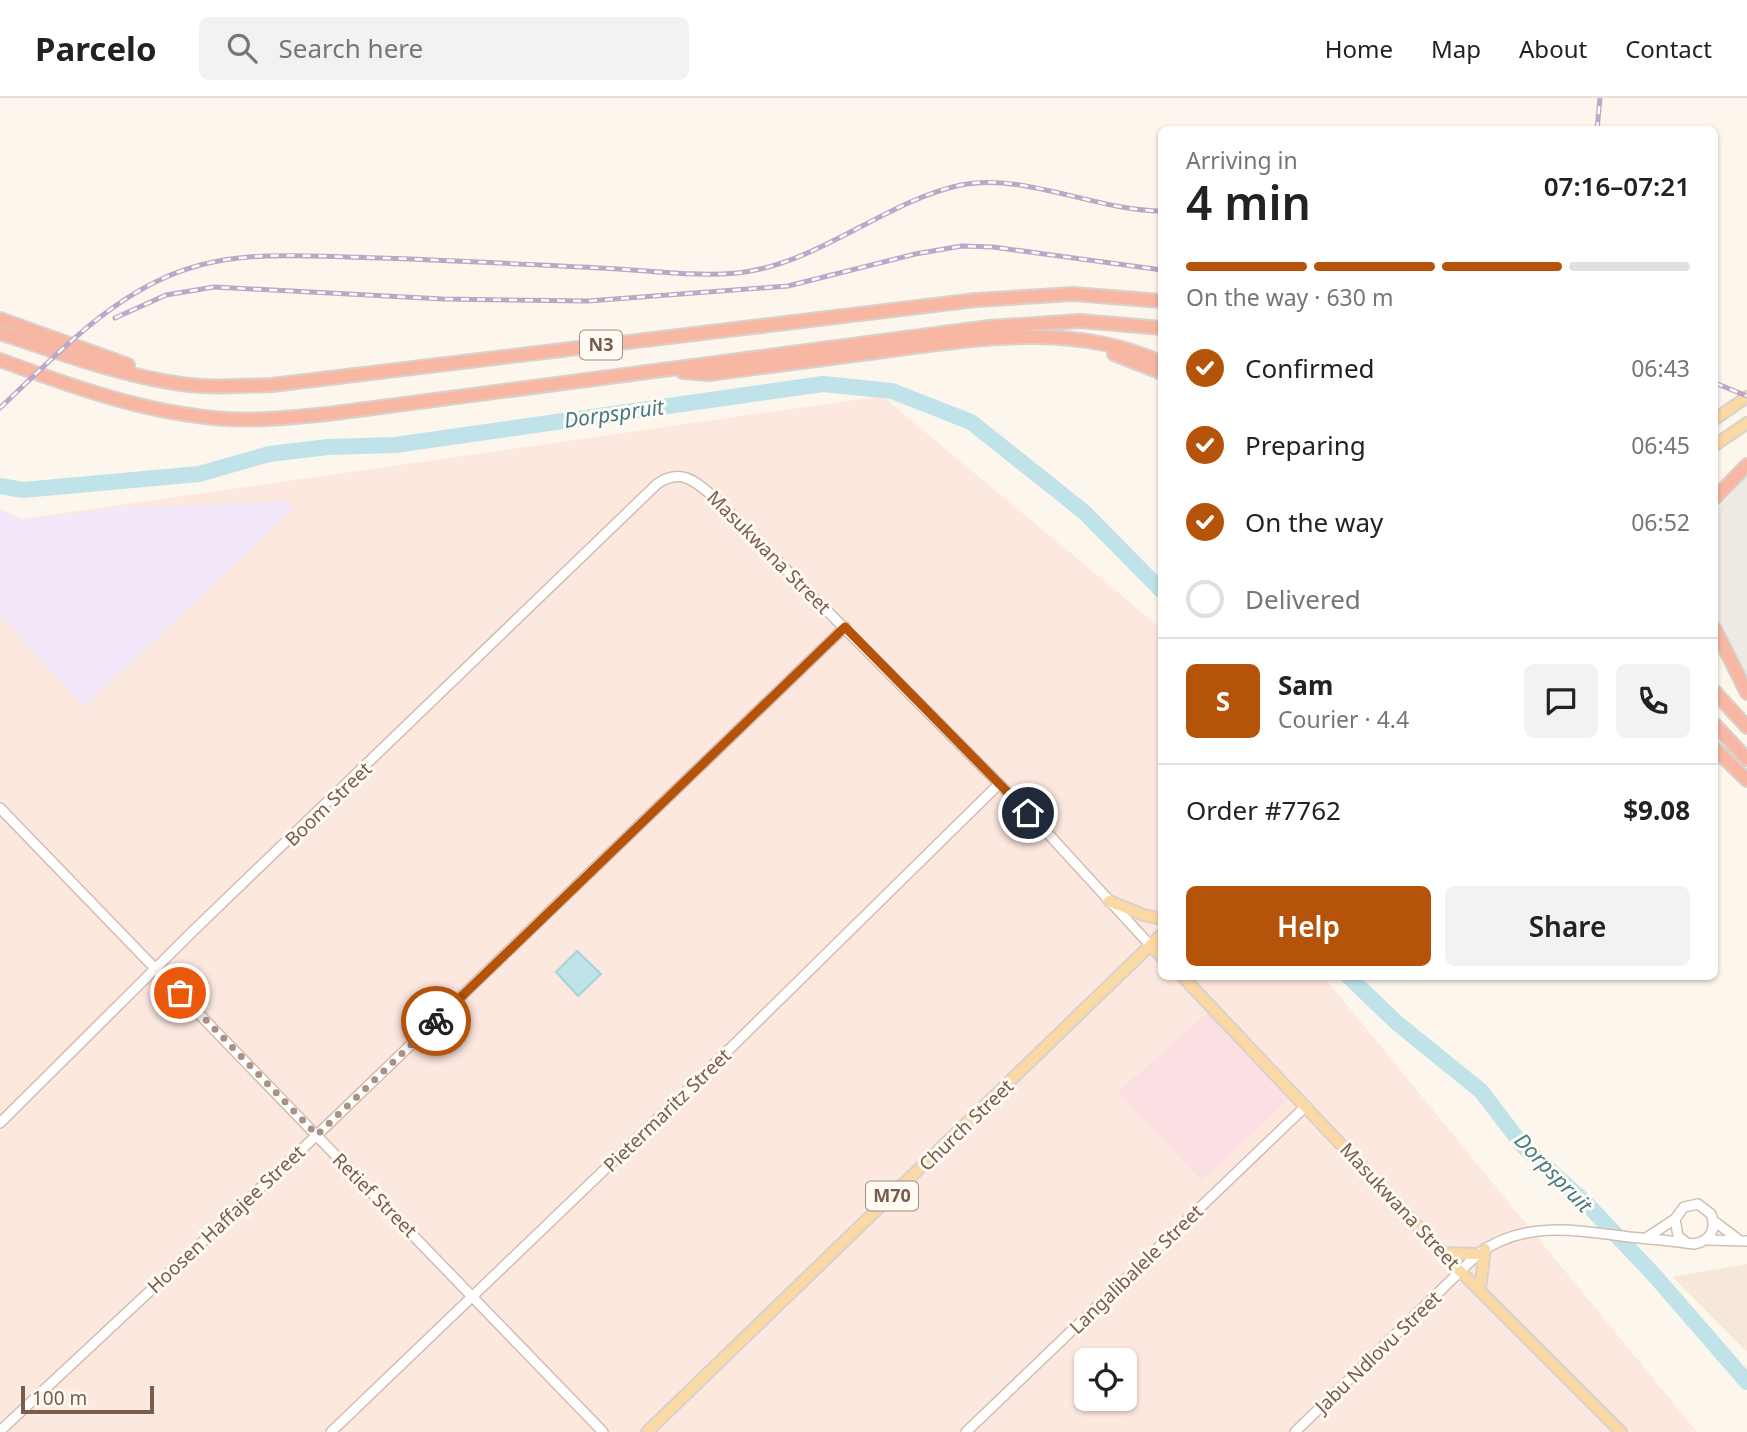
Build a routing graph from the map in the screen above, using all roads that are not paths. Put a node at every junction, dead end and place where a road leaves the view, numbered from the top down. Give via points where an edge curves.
1 (1158, 301) edge
2 (0, 319) edge
3 (1158, 328) edge
4 (0, 333) edge
5 (1032, 338) junction
6 (0, 360) edge
7 (1158, 361) edge
8 (0, 368) edge
9 (655, 370) junction
10 (1158, 371) edge
11 (54, 380) junction
12 (272, 385) junction
13 (1747, 397) edge
14 (1718, 417) edge
15 (1747, 422) edge
16 (1718, 444) edge
17 (1747, 465) edge
18 (657, 484) joint
19 (1718, 495) edge
20 (845, 627) junction
21 (1718, 635) edge
22 (1747, 693) edge
23 (1718, 695) edge
24 (1747, 727) edge
25 (1718, 729) edge
26 (1718, 752) edge
27 (1747, 759) edge
28 (1747, 780) edge
29 (999, 784) junction
30 (0, 808) edge
31 (1109, 901) junction
32 (1158, 918) edge
33 (1158, 938) edge
34 (1150, 945) junction
35 (1158, 953) edge
36 (156, 968) junction
37 (1186, 980) edge
38 (1306, 1106) junction
39 (0, 1123) edge
40 (317, 1135) junction
41 (1675, 1219) junction
42 (1714, 1221) junction
43 (1642, 1238) junction
44 (1707, 1240) junction
45 (1744, 1241) edge
46 (1687, 1243) junction
47 (1481, 1251) junction
48 (1445, 1254) junction
49 (1460, 1271) junction
50 (1480, 1289) junction
51 (474, 1297) junction
52 (0, 1431) edge
53 (331, 1432) edge
54 (603, 1432) edge
55 (647, 1432) edge
56 (966, 1432) edge
57 (1295, 1432) edge
58 (1621, 1432) edge

1 - 12 highway, N3 via 1073,295 976,300
2 - 12 highway via 130,366
3 - 9 highway, N3 via 1080,321 989,327
4 - 12 highway, N3 via 170,382
5 - 7 highway via 1085,339
5 - 9 highway via 982,339 709,374
5 - 10 highway via 1117,355
6 - 11 highway, N3
8 - 11 highway
9 - 11 highway, N3 via 328,414 227,419 175,413
13 - 14 main road
15 - 16 main road
17 - 19 highway
18 - 20 street, Masukwana Street via 680,475 696,481
18 - 36 street, Boom Street
20 - 29 street, Masukwana Street
20 - 40 street, Hoosen Haffajee Street
21 - 22 highway
23 - 24 highway
25 - 27 highway
26 - 28 highway
29 - 31 street, Masukwana Street
29 - 51 street, Pietermaritz Street
30 - 36 street, Retief Street
31 - 32 main road
31 - 34 street, Masukwana Street
33 - 34 main road, Church Street / M70
34 - 35 main road, Masukwana Street
34 - 55 main road, Church Street / M70
36 - 39 street, Boom Street
36 - 40 street, Retief Street
37 - 38 main road, Masukwana Street
38 - 48 main road, Masukwana Street
38 - 56 street, Langalibalele Street
40 - 51 street, Retief Street
40 - 52 street, Hoosen Haffajee Street
41 - 42 street via 1684,1207 1698,1204
41 - 43 street
41 - 46 street via 1678,1236
42 - 44 street
42 - 45 street
43 - 46 street, Jabu Ndlovu Street
43 - 47 street, Jabu Ndlovu Street via 1562,1229 1524,1231
44 - 45 street
44 - 46 street
47 - 48 main road
47 - 49 street, Jabu Ndlovu Street
47 - 50 main road
48 - 49 main road, Masukwana Street
49 - 50 main road, Masukwana Street
49 - 57 street, Jabu Ndlovu Street
50 - 58 main road, Masukwana Street
51 - 53 street, Pietermaritz Street
51 - 54 street, Retief Street

